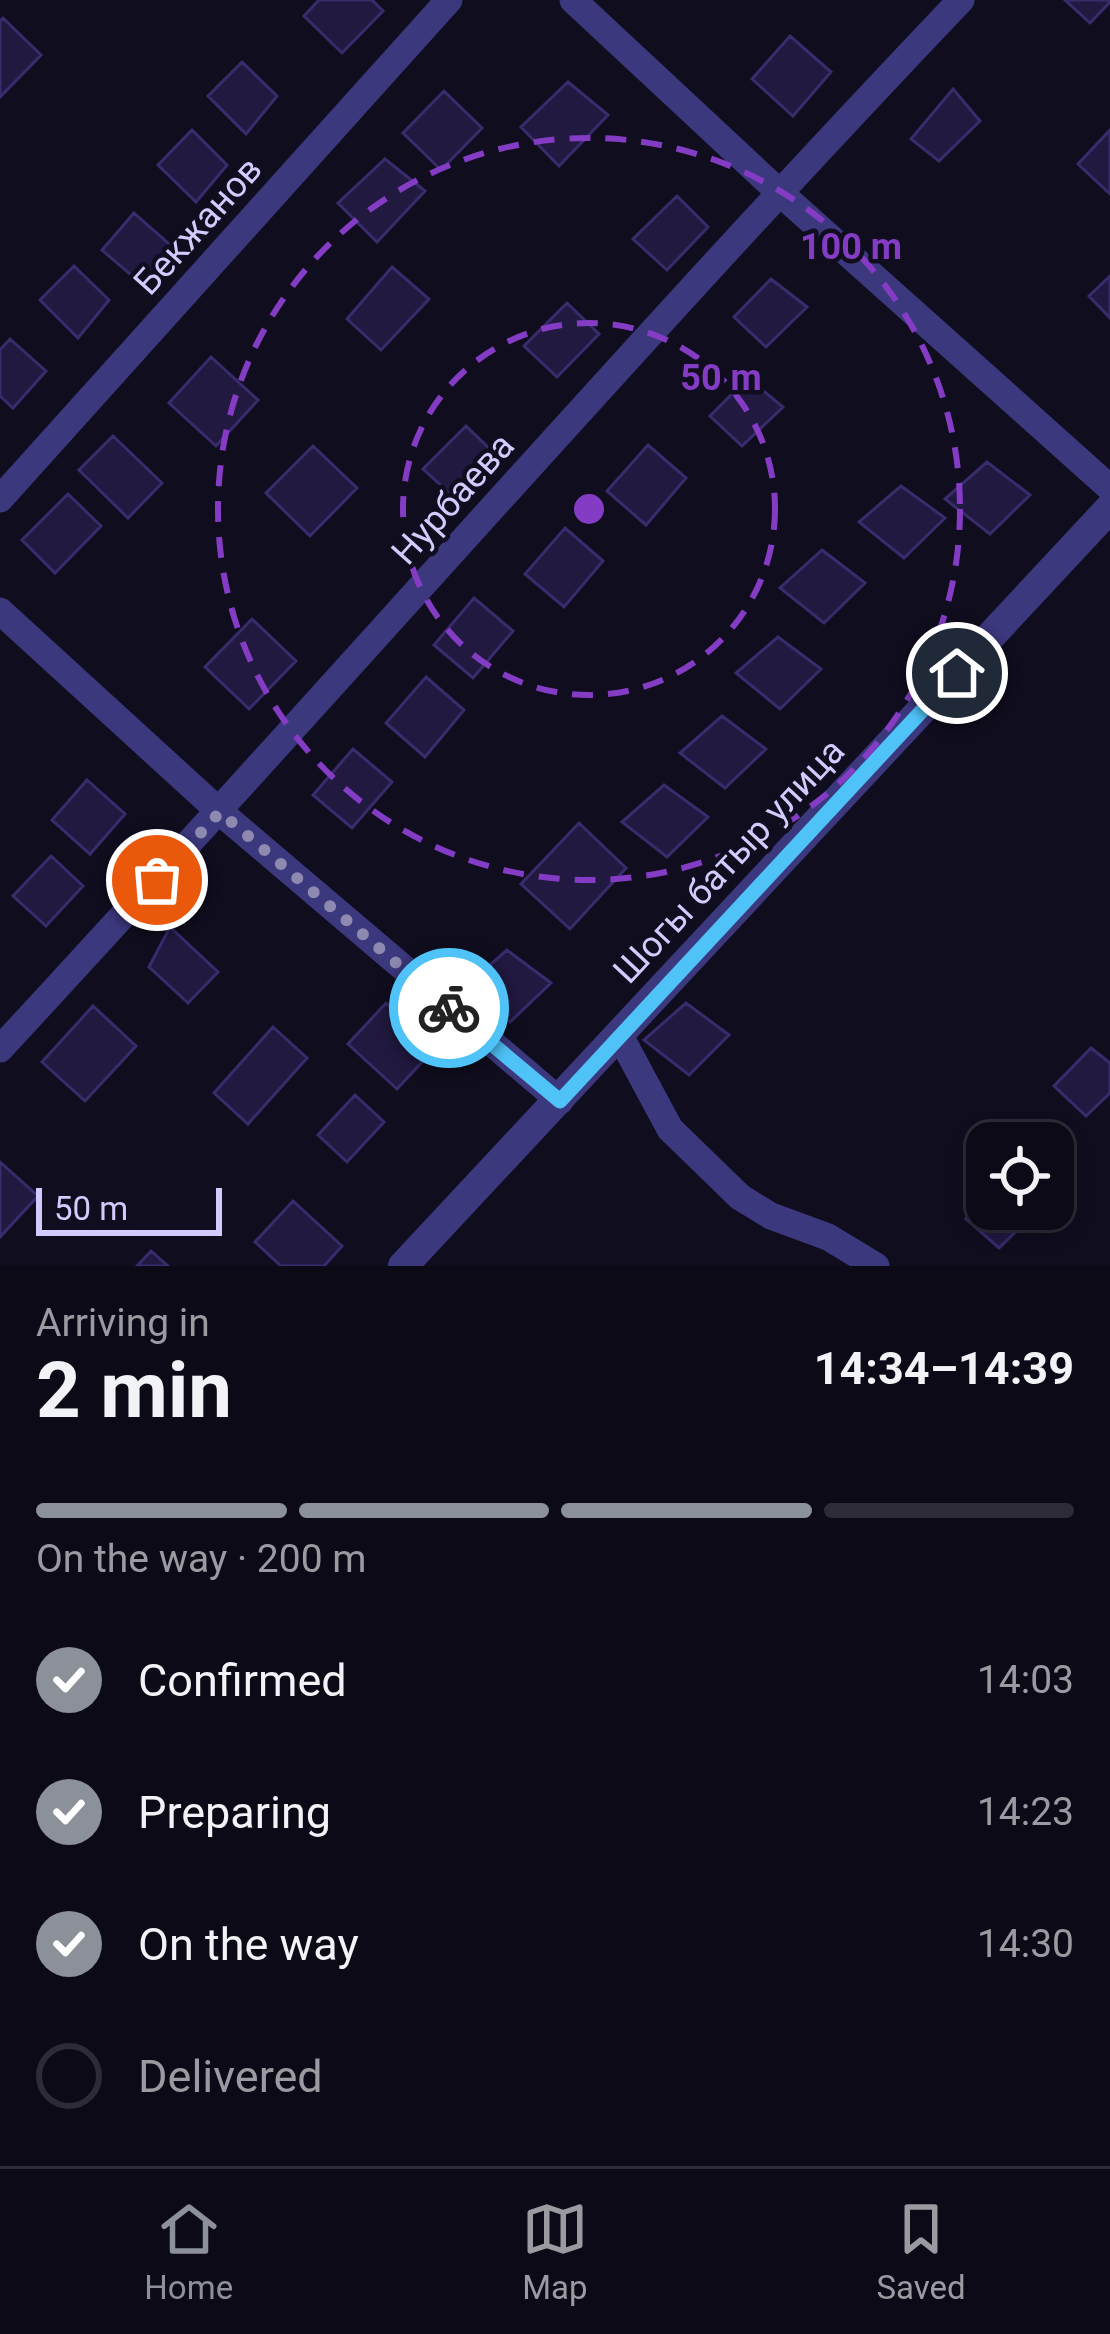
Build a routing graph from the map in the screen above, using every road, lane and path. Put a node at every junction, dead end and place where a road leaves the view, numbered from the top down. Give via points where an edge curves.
1 (449, 0) edge
2 (573, 0) edge
3 (962, 0) edge
4 (779, 191) junction
5 (1110, 488) edge
6 (0, 499) edge
7 (1110, 508) edge
8 (0, 611) edge
9 (220, 812) junction
10 (620, 1036) junction
11 (0, 1049) edge
12 (560, 1101) junction
13 (404, 1266) edge
14 (876, 1266) edge

1 - 6 street, Бекжанов
2 - 4 street
3 - 4 street, Нурбаева
4 - 5 street
4 - 9 street, Нурбаева
7 - 10 street, Шогы батыр улица
8 - 9 street
9 - 11 street, Нурбаева
9 - 12 street
10 - 12 street, Шогы батыр улица
10 - 14 street via 670,1130 740,1197
12 - 13 street, Шогы батыр улица

